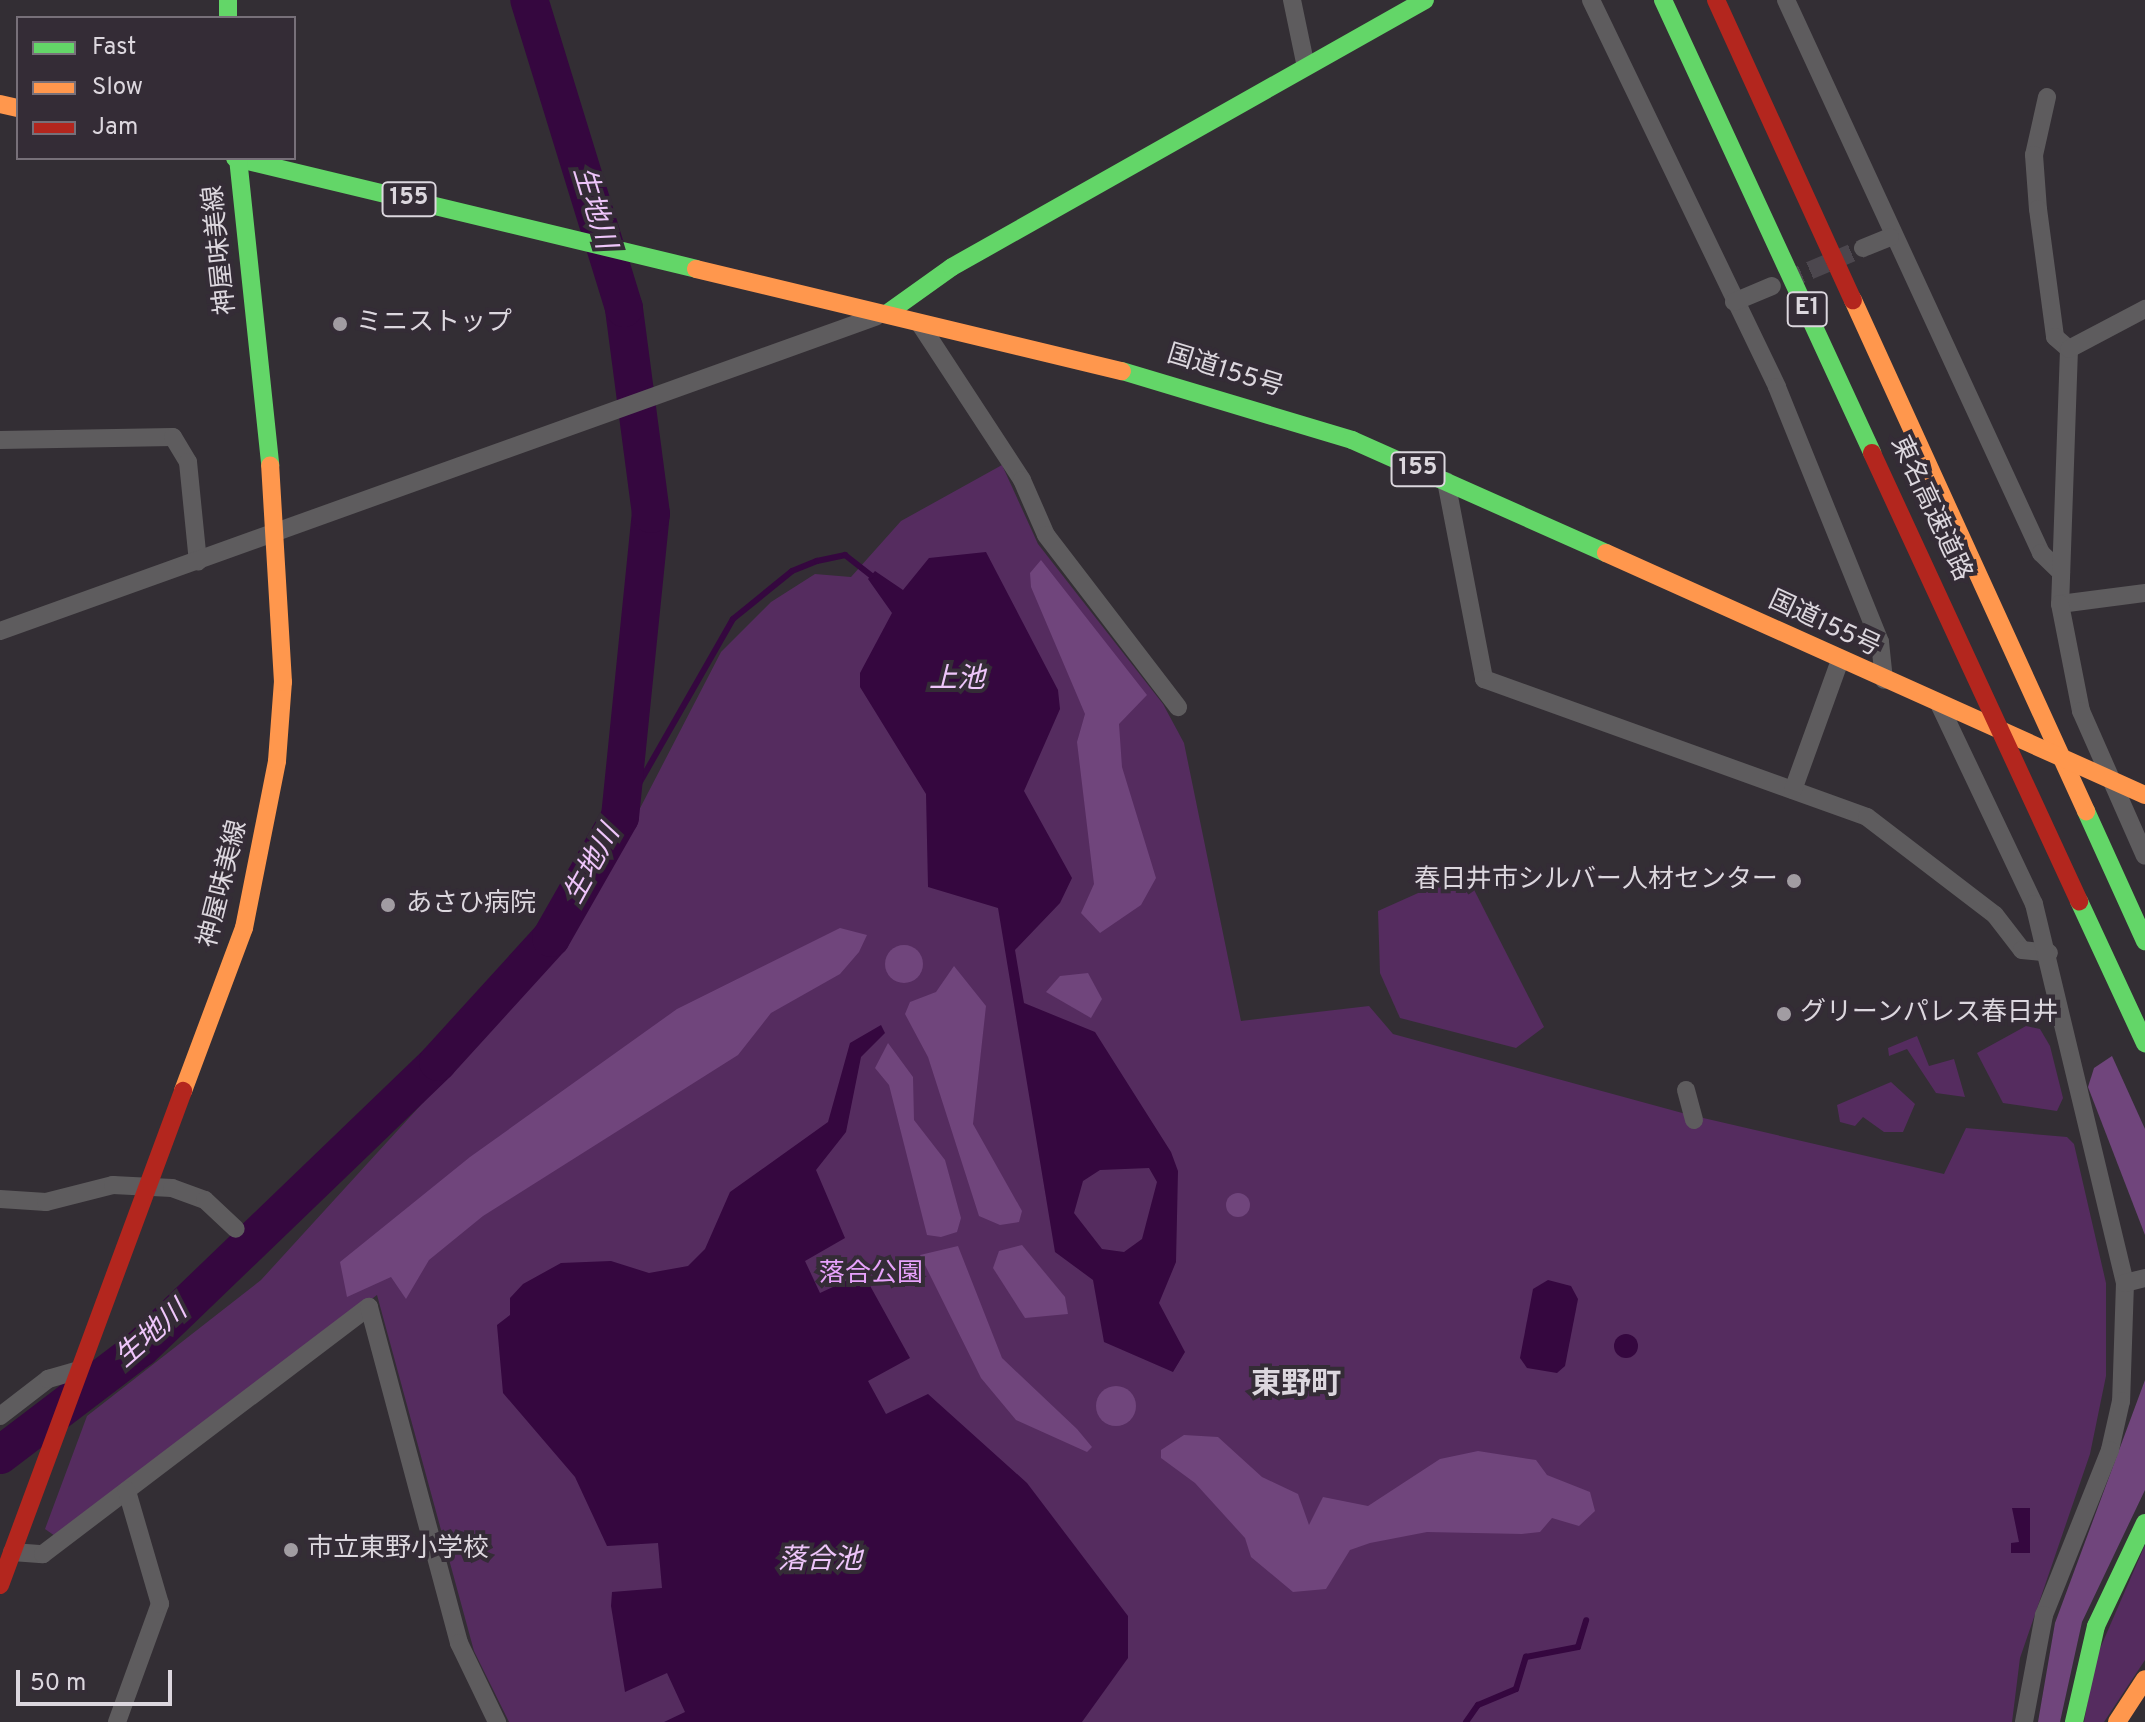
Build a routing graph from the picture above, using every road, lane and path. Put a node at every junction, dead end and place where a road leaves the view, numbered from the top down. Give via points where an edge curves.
1 (1292, 0) edge
2 (1425, 0) edge
3 (1591, 0) edge
4 (1663, 0) edge
5 (1716, 0) edge
6 (1786, 0) edge
7 (1306, 67) junction
8 (2047, 97) dead end
9 (237, 160) edge
10 (245, 160) edge
11 (1890, 237) junction
12 (1863, 248) tunnel mouth
13 (1772, 286) tunnel mouth
14 (1734, 302) junction
15 (2145, 309) edge
16 (889, 312) junction
17 (916, 319) junction
18 (2069, 349) junction
19 (0, 440) edge
20 (1446, 481) junction
21 (277, 535) junction
22 (198, 562) junction
23 (2061, 572) junction
24 (1984, 589) junction
25 (2145, 593) edge
26 (2060, 604) junction
27 (0, 631) edge
28 (1840, 660) junction
29 (1884, 680) junction
30 (1940, 706) junction
31 (1178, 707) dead end
32 (2106, 781) junction
33 (1793, 790) junction
34 (2145, 795) edge
35 (2145, 856) edge
36 (2145, 897) edge
37 (2145, 941) edge
38 (2049, 953) junction
39 (2145, 1043) edge
40 (1686, 1090) dead end
41 (1694, 1120) dead end
42 (145, 1186) junction
43 (0, 1199) edge
44 (236, 1229) dead end
45 (2145, 1278) edge
46 (2125, 1283) junction
47 (76, 1371) junction
48 (0, 1416) edge
49 (127, 1491) junction
50 (2145, 1523) edge
51 (12, 1552) junction
52 (0, 1585) edge
53 (2145, 1679) edge
54 (117, 1722) edge
55 (497, 1722) edge
56 (2024, 1722) edge
57 (2074, 1722) edge
58 (2117, 1722) edge

1 - 7 street
2 - 7 main road
3 - 14 street
4 - 39 main road, 東名高速道路 / E1
5 - 24 main road, 東名高速道路 / E1
6 - 11 street
7 - 16 main road via 952,267
8 - 18 street via 2034,155 2037,195 2055,337
9 - 21 main road, 神屋味美線
10 - 16 main road, 国道155号 / 155
11 - 12 street
11 - 23 street via 2041,553
13 - 14 street
14 - 29 street via 1777,387 1875,628
15 - 18 street
16 - 17 main road, 国道155号 / 155
16 - 21 street
17 - 20 main road, 国道155号 / 155 via 1210,392
17 - 31 street via 1022,480 1046,535
18 - 23 street
19 - 22 street via 173,437 188,462
20 - 28 main road, 国道155号 / 155
20 - 33 street via 1484,679
21 - 22 street
21 - 42 main road, 神屋味美線 via 283,682 264,842 244,928
22 - 27 street
23 - 26 street
24 - 36 main road
24 - 37 main road, 東名高速道路 / E1
25 - 26 street
26 - 32 street via 2081,711
28 - 29 main road, 国道155号 / 155
28 - 33 street
29 - 30 main road, 国道155号 / 155
30 - 32 main road, 国道155号 / 155
30 - 38 street via 2034,904
32 - 34 main road, 国道155号 / 155
32 - 35 street
33 - 38 street via 1867,817 1995,915 2022,950
38 - 46 street
40 - 41 street
42 - 43 street via 113,1185 46,1202
42 - 44 street via 205,1200
42 - 47 main road, 神屋味美線
45 - 46 street
46 - 56 street via 2119,1413 2044,1615
47 - 48 street via 48,1379
47 - 51 main road, 神屋味美線
49 - 51 street via 43,1554
49 - 54 street via 160,1604
49 - 55 street via 369,1307 459,1643
50 - 57 main road via 2096,1626
51 - 52 main road, 神屋味美線
53 - 58 main road

